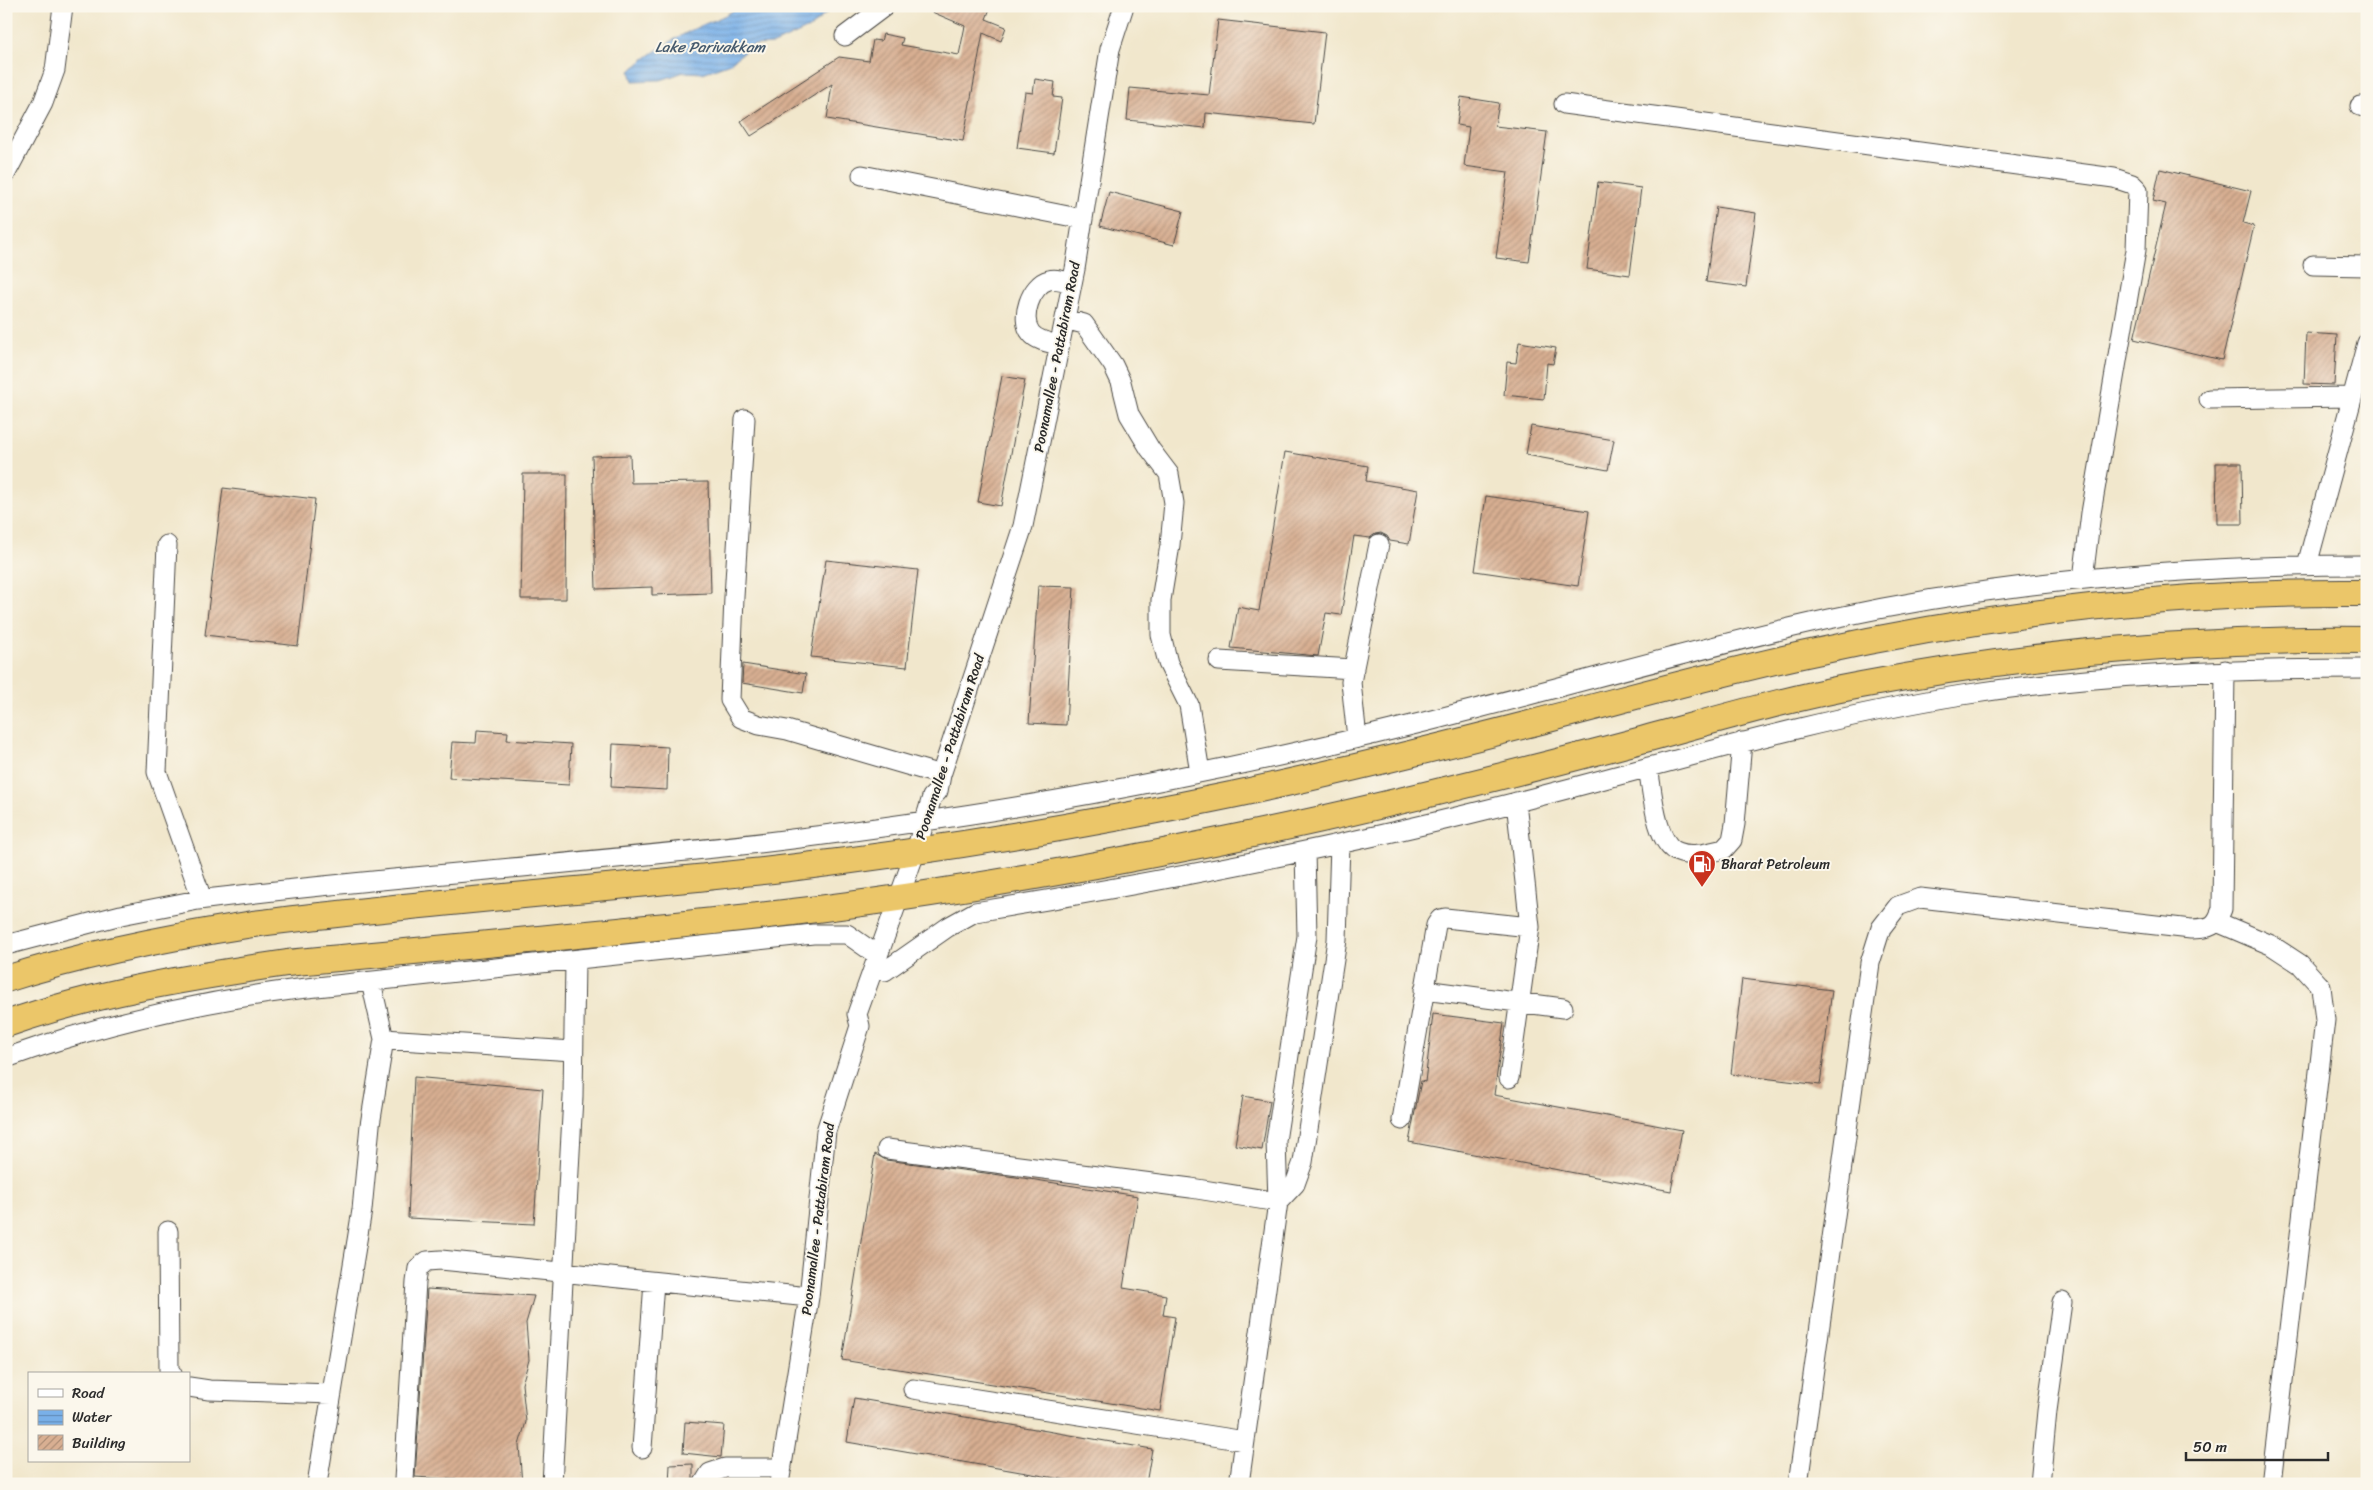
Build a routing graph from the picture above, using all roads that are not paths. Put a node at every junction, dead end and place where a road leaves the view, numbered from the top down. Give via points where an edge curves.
1 (63, 6) edge
2 (885, 6) edge
3 (1124, 6) edge
4 (845, 36) dead end
5 (1564, 104) dead end
6 (6, 172) edge
7 (862, 175) dead end
8 (1083, 219) junction
9 (2313, 265) dead end
10 (2367, 266) edge
11 (1072, 282) junction
12 (1065, 319) junction
13 (2367, 343) edge
14 (1059, 346) junction
15 (2352, 397) junction
16 (2209, 399) dead end
17 (745, 420) dead end
18 (1379, 544) dead end
19 (167, 545) dead end
20 (2307, 565) junction
21 (2367, 565) edge
22 (2083, 579) junction
23 (2367, 593) edge
24 (2367, 640) edge
25 (1218, 661) dead end
26 (1354, 669) junction
27 (2367, 669) edge
28 (2226, 670) junction
29 (1357, 738) junction
30 (1742, 742) junction
31 (1648, 767) junction
32 (1200, 772) junction
33 (940, 783) junction
34 (1516, 802) junction
35 (930, 820) junction
36 (1340, 844) junction
37 (921, 849) junction
38 (1305, 851) junction
39 (903, 897) junction
40 (202, 899) junction
41 (822, 908) junction
42 (2217, 922) junction
43 (1530, 927) junction
44 (847, 934) junction
45 (6, 945) edge
46 (575, 961) junction
47 (881, 963) junction
48 (6, 979) edge
49 (371, 982) junction
50 (1424, 990) junction
51 (1520, 1002) junction
52 (1563, 1008) dead end
53 (6, 1024) edge
54 (384, 1039) junction
55 (574, 1051) junction
56 (6, 1058) edge
57 (1509, 1078) dead end
58 (1402, 1120) dead end
59 (887, 1149) dead end
60 (1278, 1202) junction
61 (168, 1231) dead end
62 (562, 1274) junction
63 (654, 1282) junction
64 (810, 1297) junction
65 (2062, 1302) dead end
66 (170, 1372) edge
67 (190, 1387) edge
68 (913, 1389) dead end
69 (332, 1394) junction
70 (1245, 1440) junction
71 (642, 1448) dead end
72 (781, 1476) edge
73 (704, 1483) edge
74 (317, 1484) edge
75 (406, 1484) edge
76 (552, 1484) edge
77 (1239, 1484) edge
78 (1798, 1484) edge
79 (2040, 1484) edge
80 (2271, 1484) edge

1 - 6 street via 55,70 43,102
2 - 4 street
3 - 8 street, Poonamallee - Pattabiram Road via 1110,49
5 - 22 street via 2085,174 2132,184 2138,190 2136,250
7 - 8 street
8 - 11 street, Poonamallee - Pattabiram Road
9 - 10 street
11 - 12 street, Poonamallee - Pattabiram Road
11 - 14 street via 1048,280 1039,285 1029,302 1028,330 1032,335
12 - 14 street, Poonamallee - Pattabiram Road
12 - 32 street via 1084,324 1113,365 1129,414 1169,474 1174,503 1160,600 1160,635 1168,663 1189,706
13 - 15 street
14 - 33 street, Poonamallee - Pattabiram Road via 1023,526
15 - 16 street
15 - 20 street
17 - 33 street via 730,700 741,718 786,730
18 - 26 street
19 - 40 street via 157,772
20 - 21 street
20 - 22 street via 2174,570
22 - 29 street via 1944,598 1829,619
23 - 37 highway via 2172,598 1946,626 1806,654 1433,748 1234,794
24 - 39 highway via 2224,642 2118,648 1874,682 1442,792 1334,816 1105,864
25 - 26 street
26 - 29 street via 1352,688
27 - 28 street
28 - 30 street via 2100,679 1964,695 1841,718
28 - 42 street via 2222,909
29 - 32 street
30 - 31 street
30 - 31 street via 1735,824 1732,840 1724,849 1692,855 1676,852 1666,844 1659,826
31 - 34 street
32 - 35 street via 1055,801
33 - 35 street, Poonamallee - Pattabiram Road via 941,800
34 - 36 street
34 - 43 street
35 - 37 street, Poonamallee - Pattabiram Road
35 - 40 street via 791,839
36 - 38 street
36 - 60 street via 1337,940 1304,1162 1295,1184
37 - 39 street, Poonamallee - Pattabiram Road
37 - 48 highway via 783,868 244,925 133,946
38 - 47 street via 975,912
38 - 60 street via 1307,936 1276,1141
39 - 41 highway
39 - 47 street, Poonamallee - Pattabiram Road
40 - 45 street via 121,915
41 - 44 street
41 - 53 highway via 287,963 161,983 88,999
42 - 78 street via 2209,928 2191,929 1920,898 1898,906 1881,928 1870,963
42 - 80 street via 2271,945 2300,964 2321,987 2325,1020
43 - 50 street via 1440,919 1434,933
43 - 51 street
44 - 46 street via 813,934
44 - 47 street
46 - 49 street
46 - 55 street
47 - 64 street, Poonamallee - Pattabiram Road via 869,1016 860,1026 826,1131
49 - 54 street
49 - 56 street via 244,996 165,1012 90,1030
50 - 51 street
50 - 58 street
51 - 52 street
51 - 57 street
54 - 55 street
54 - 69 street via 370,1125 362,1210
55 - 62 street
59 - 60 street
60 - 70 street
61 - 66 street
62 - 63 street
62 - 75 street via 441,1260 427,1261 418,1268
62 - 76 street
63 - 64 street
63 - 71 street
64 - 72 street, Poonamallee - Pattabiram Road
65 - 79 street via 2046,1412
67 - 69 street
68 - 70 street
69 - 74 street
70 - 77 street
72 - 73 street via 725,1468 710,1472

